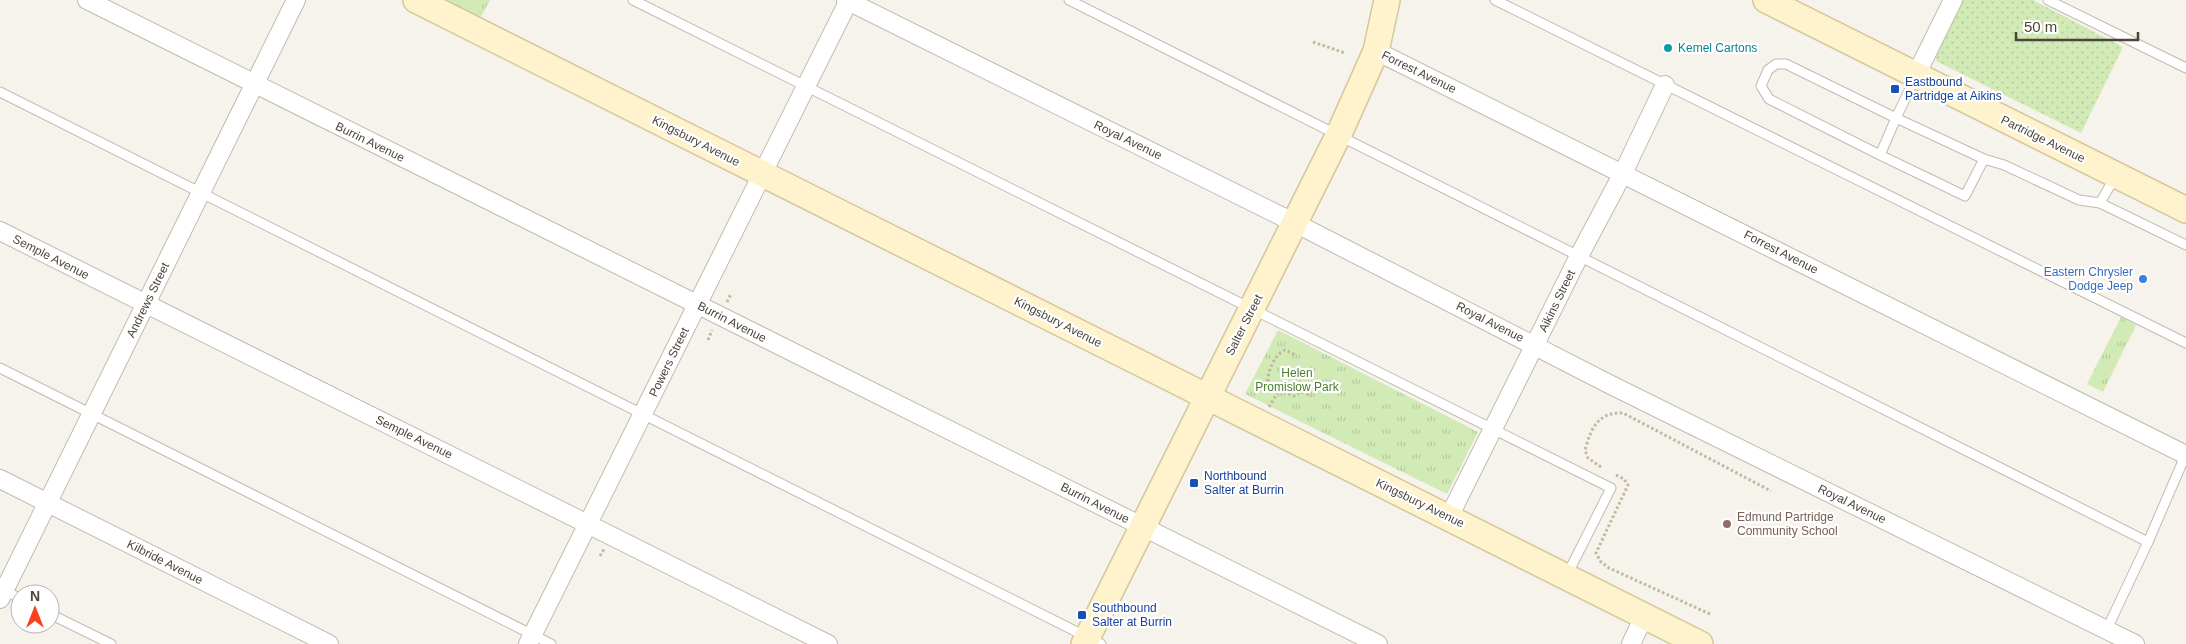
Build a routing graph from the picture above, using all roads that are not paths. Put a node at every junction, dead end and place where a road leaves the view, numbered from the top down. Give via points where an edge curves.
1 (87, 0) edge
2 (296, 0) edge
3 (416, 0) edge
4 (633, 0) edge
5 (848, 0) edge
6 (1069, 0) edge
7 (1386, 0) edge
8 (1495, 0) edge
9 (1766, 0) edge
10 (1953, 0) edge
11 (2048, 0) edge
12 (1376, 50) junction
13 (2186, 68) edge
14 (1916, 75) junction
15 (254, 84) junction
16 (1665, 85) junction
17 (806, 87) junction
18 (0, 92) edge
19 (1896, 118) junction
20 (1340, 134) junction
21 (1880, 155) junction
22 (1984, 159) junction
23 (1623, 173) junction
24 (762, 174) junction
25 (2116, 175) junction
26 (200, 192) junction
27 (2100, 203) junction
28 (2186, 210) edge
29 (1295, 223) junction
30 (0, 231) edge
31 (2186, 246) edge
32 (1579, 256) junction
33 (698, 304) junction
34 (146, 305) junction
35 (1252, 308) junction
36 (2186, 342) edge
37 (1536, 345) junction
38 (0, 368) edge
39 (1208, 397) junction
40 (92, 414) junction
41 (643, 414) junction
42 (1493, 431) junction
43 (2186, 455) edge
44 (0, 479) edge
45 (48, 503) junction
46 (1449, 517) junction
47 (588, 524) junction
48 (1143, 526) junction
49 (2148, 542) junction
50 (1567, 577) junction
51 (1, 593) edge
52 (1644, 616) junction
53 (60, 619) edge
54 (2106, 631) junction
55 (530, 640) edge
56 (1090, 642) edge
57 (111, 644) edge
58 (329, 644) edge
59 (551, 644) edge
60 (828, 644) edge
61 (1378, 644) edge
62 (1631, 644) edge
63 (1700, 644) edge
64 (2135, 644) edge

1 - 15 street, Burrin Avenue
2 - 15 street, Andrews Street
3 - 24 street, Kingsbury Avenue
4 - 17 lane
5 - 17 street, Powers Street
5 - 29 street, Royal Avenue
6 - 20 lane
7 - 12 street, Salter Street
8 - 16 lane
9 - 14 street, Partridge Avenue
10 - 14 street
11 - 13 lane
12 - 20 street, Salter Street
12 - 23 street, Forrest Avenue
14 - 19 lane
14 - 25 street, Partridge Avenue
15 - 26 street, Andrews Street
15 - 33 street, Burrin Avenue
16 - 23 street, Aikins Street
16 - 36 lane
17 - 24 street, Powers Street
17 - 35 lane
18 - 26 lane
19 - 21 lane
19 - 21 lane via 1786,64 1776,64 1768,70 1761,86 1769,99
19 - 22 lane
20 - 29 street, Salter Street
20 - 32 lane
21 - 22 lane via 1965,196
22 - 27 lane via 2079,200
23 - 32 street, Aikins Street
23 - 43 street, Forrest Avenue
24 - 33 street, Powers Street
24 - 39 street, Kingsbury Avenue
25 - 27 lane
25 - 28 street, Partridge Avenue
26 - 34 street, Andrews Street
26 - 41 lane
27 - 31 lane
29 - 35 street, Salter Street
29 - 37 street, Royal Avenue
30 - 34 street, Semple Avenue
32 - 37 street, Aikins Street
32 - 49 lane
33 - 41 street, Powers Street
33 - 48 street, Burrin Avenue
34 - 40 street, Andrews Street
34 - 47 street, Semple Avenue
35 - 39 street, Salter Street
35 - 42 lane
37 - 42 street, Aikins Street
37 - 54 street, Royal Avenue
38 - 40 lane
39 - 46 street, Kingsbury Avenue
39 - 48 street, Salter Street
40 - 45 street, Andrews Street
40 - 55 lane
41 - 47 street, Powers Street
41 - 56 lane
42 - 46 street, Aikins Street
42 - 50 lane via 1611,488
43 - 49 lane
44 - 45 street, Kilbride Avenue
45 - 51 street, Andrews Street
45 - 58 street, Kilbride Avenue
46 - 50 street, Kingsbury Avenue
47 - 55 street, Powers Street
47 - 60 street, Semple Avenue
48 - 56 street, Salter Street
48 - 61 street, Burrin Avenue
49 - 54 lane
50 - 52 street, Kingsbury Avenue
52 - 62 street
52 - 63 street, Kingsbury Avenue
53 - 57 lane
54 - 64 street, Royal Avenue
55 - 59 lane

